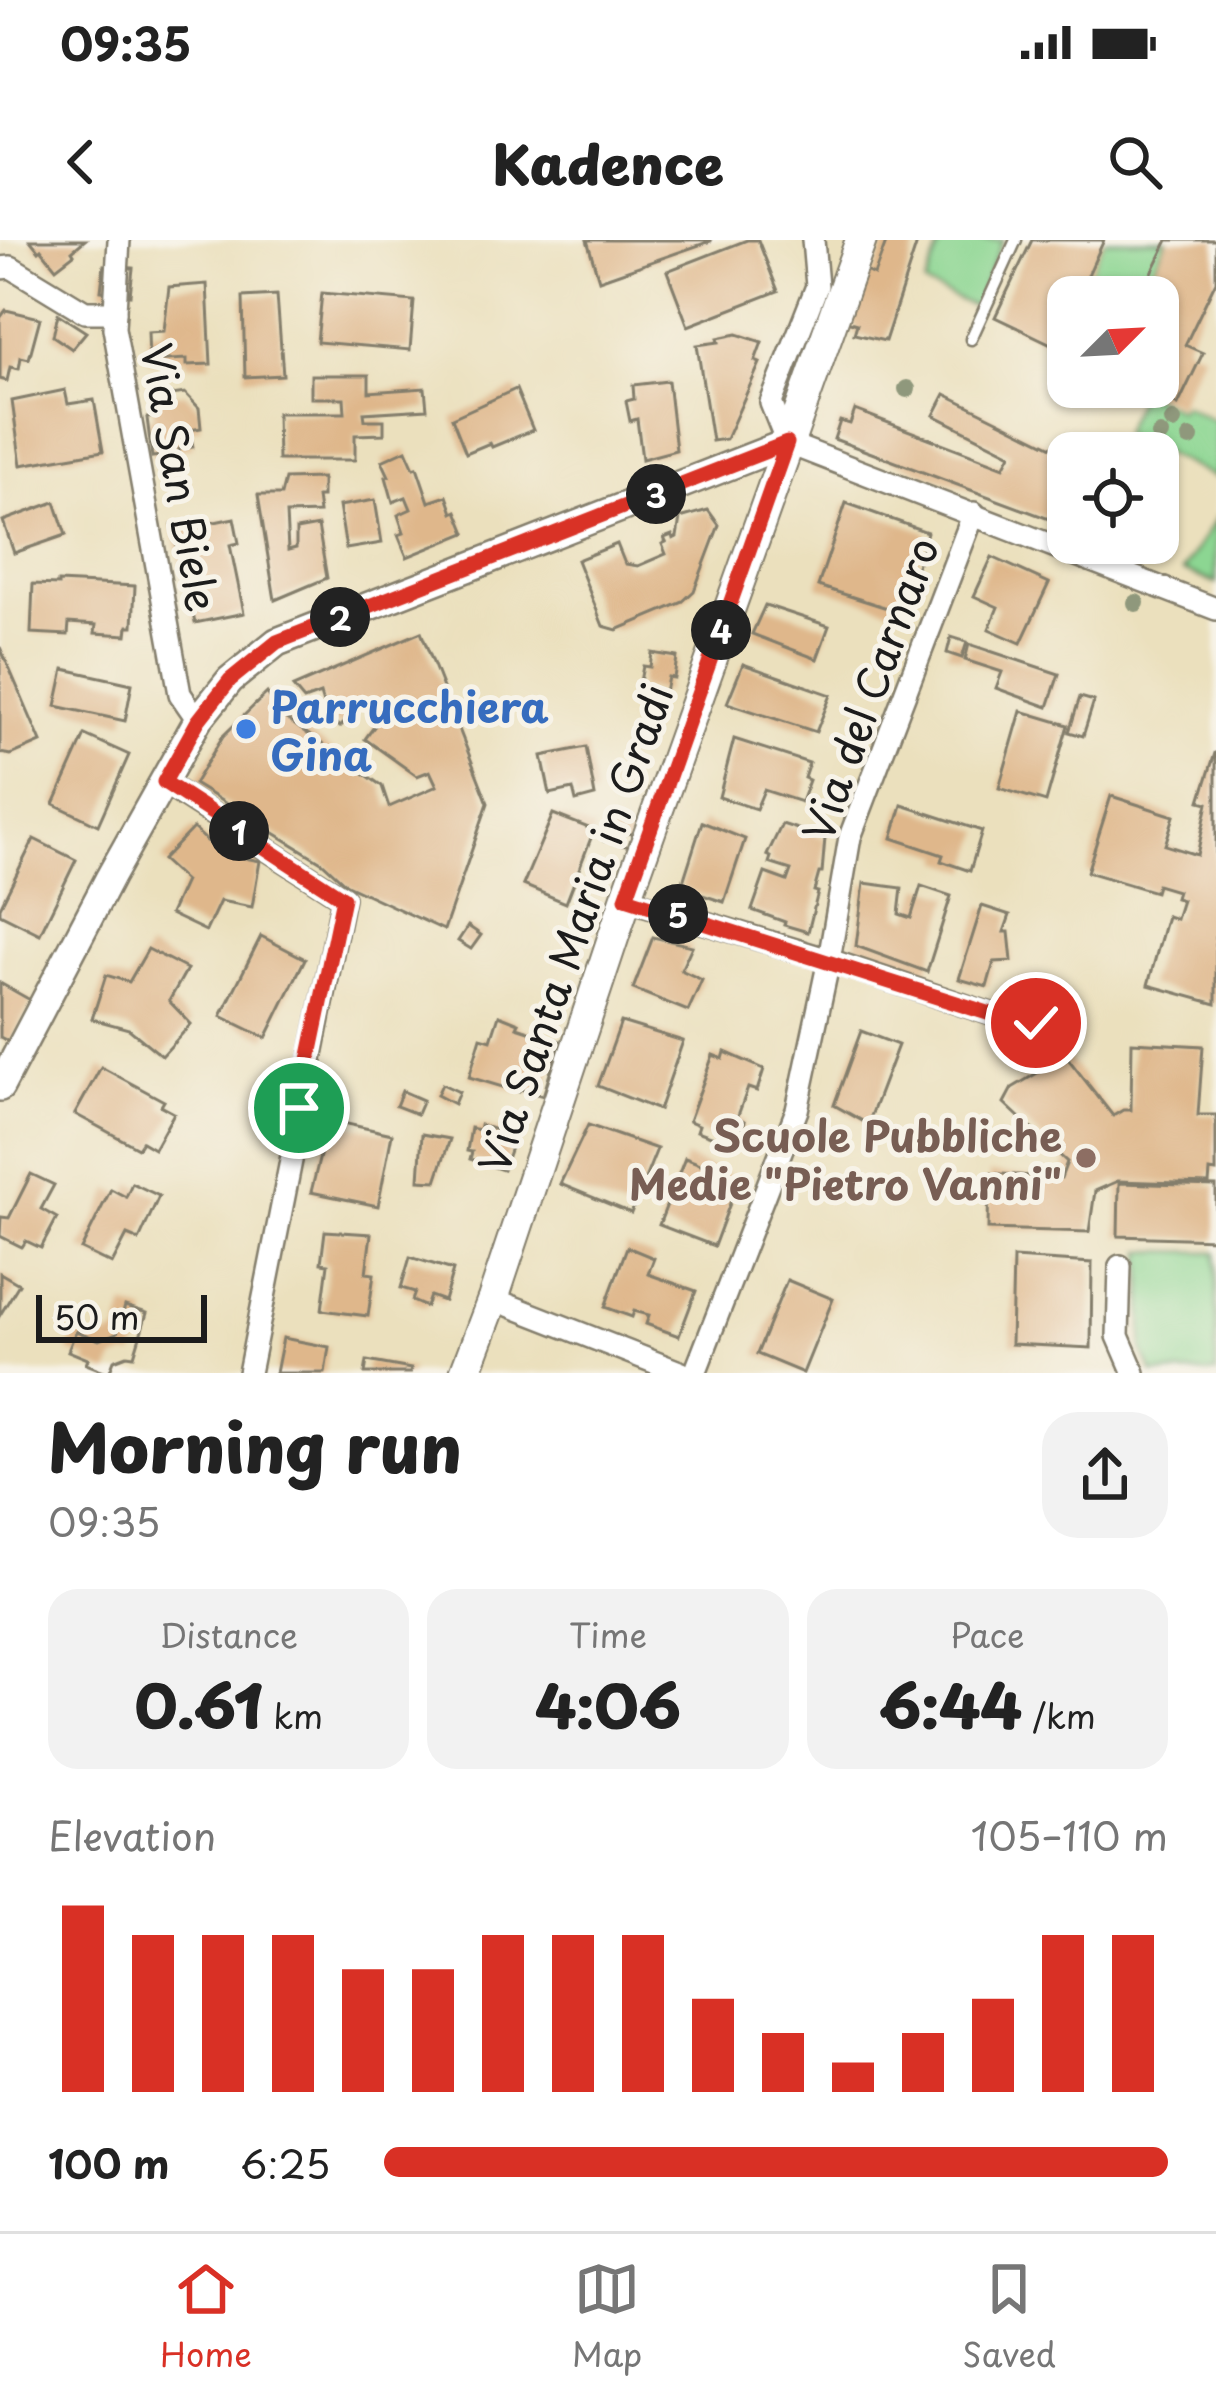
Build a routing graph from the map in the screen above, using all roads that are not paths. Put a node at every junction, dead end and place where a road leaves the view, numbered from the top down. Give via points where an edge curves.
1 (119, 240) edge
2 (813, 240) edge
3 (861, 240) edge
4 (1016, 240) edge
5 (0, 268) edge
6 (115, 312) junction
7 (971, 338) dead end
8 (787, 443) junction
9 (974, 514) junction
10 (1216, 609) edge
11 (198, 721) junction
12 (164, 782) junction
13 (626, 898) junction
14 (829, 961) junction
15 (1036, 1023) dead end
16 (0, 1087) edge
17 (1120, 1267) dead end
18 (493, 1299) junction
19 (249, 1373) edge
20 (465, 1373) edge
21 (682, 1373) edge
22 (695, 1373) edge
23 (1134, 1373) edge

1 - 6 street, Via San Biele
2 - 8 street via 817,286 771,403
3 - 8 main road, Via Santa Maria in Gradi
4 - 7 lane
5 - 6 street via 85,312
6 - 11 street, Via San Biele via 180,694
8 - 9 street
8 - 11 street via 277,642 230,680
8 - 13 main road, Via Santa Maria in Gradi
9 - 10 street
9 - 14 street, Via del Carnaro via 850,837
11 - 12 street
12 - 16 street
12 - 19 street via 343,898
13 - 14 street
13 - 18 main road, Via Santa Maria in Gradi
14 - 15 street
14 - 22 street, Via del Carnaro via 796,1110
17 - 23 street via 1118,1336
18 - 20 main road, Via Santa Maria in Gradi
18 - 21 street

